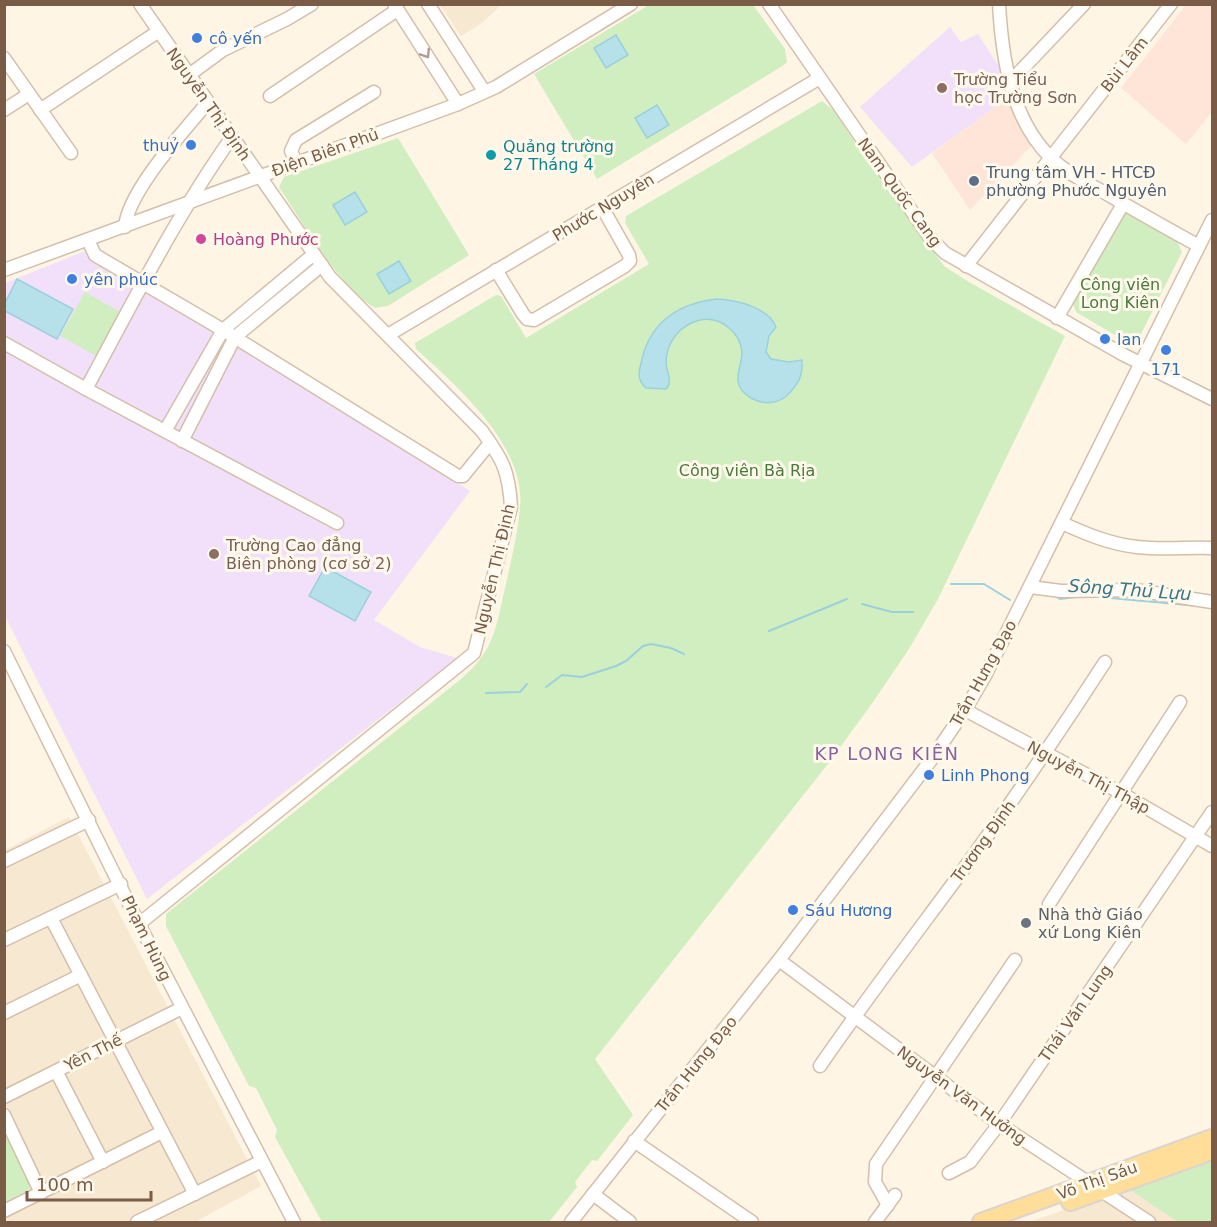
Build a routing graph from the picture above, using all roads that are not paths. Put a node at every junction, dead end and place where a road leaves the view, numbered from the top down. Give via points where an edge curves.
1 (140, 4) edge
2 (312, 4) edge
3 (428, 4) edge
4 (630, 4) edge
5 (769, 4) edge
6 (999, 4) edge
7 (1084, 4) edge
8 (1170, 5) edge
9 (396, 7) edge
10 (159, 31) junction
11 (4, 58) edge
12 (189, 75) junction
13 (818, 78) junction
14 (1010, 82) junction
15 (484, 91) junction
16 (374, 92) dead end
17 (29, 94) junction
18 (270, 96) dead end
19 (208, 102) junction
20 (458, 104) junction
21 (4, 110) edge
22 (40, 110) junction
23 (232, 137) junction
24 (71, 153) dead end
25 (1050, 157) junction
26 (296, 162) junction
27 (259, 176) junction
28 (191, 202) junction
29 (1123, 204) junction
30 (602, 207) junction
31 (1212, 220) edge
32 (125, 227) junction
33 (88, 240) junction
34 (1199, 246) junction
35 (314, 254) junction
36 (322, 265) junction
37 (966, 266) junction
38 (4, 270) edge
39 (496, 270) junction
40 (143, 284) junction
41 (1057, 318) junction
42 (223, 330) junction
43 (388, 335) junction
44 (235, 337) junction
45 (4, 343) edge
46 (1140, 364) junction
47 (86, 389) junction
48 (1212, 399) edge
49 (165, 431) junction
50 (182, 441) junction
51 (490, 443) junction
52 (337, 523) dead end
53 (1062, 523) junction
54 (1212, 548) edge
55 (1030, 587) junction
56 (1212, 602) edge
57 (4, 651) edge
58 (1105, 662) dead end
59 (1180, 702) dead end
60 (964, 710) junction
61 (1046, 753) junction
62 (1121, 793) junction
63 (1212, 812) edge
64 (89, 820) junction
65 (1197, 836) junction
66 (1212, 846) edge
67 (4, 861) edge
68 (121, 884) junction
69 (1049, 904) dead end
70 (51, 918) junction
71 (140, 924) junction
72 (4, 940) edge
73 (779, 960) junction
74 (1015, 960) dead end
75 (81, 975) junction
76 (182, 1008) junction
77 (4, 1013) edge
78 (855, 1016) junction
79 (115, 1041) junction
80 (820, 1066) dead end
81 (56, 1071) junction
82 (934, 1076) junction
83 (4, 1097) edge
84 (4, 1115) edge
85 (999, 1124) junction
86 (162, 1132) junction
87 (1212, 1138) edge
88 (634, 1141) junction
89 (1212, 1151) edge
90 (262, 1161) junction
91 (103, 1162) junction
92 (949, 1173) dead end
93 (1096, 1187) junction
94 (41, 1193) junction
95 (195, 1194) junction
96 (593, 1194) junction
97 (4, 1211) edge
98 (136, 1222) edge
99 (294, 1222) edge
100 (572, 1222) edge
101 (630, 1222) edge
102 (752, 1222) edge
103 (875, 1222) edge
104 (981, 1222) edge
105 (1013, 1222) edge
106 (1149, 1222) edge

1 - 10 street, Nguyễn Thị Định
2 - 12 street via 223,50
3 - 15 street
4 - 15 street, Điện Biên Phủ
5 - 13 street, Nam Quốc Cang
6 - 14 street
7 - 14 street
8 - 25 street, Bùi Lâm
9 - 18 street
9 -> 20 street
10 - 12 street, Nguyễn Thị Định
10 - 22 street
11 - 17 street
12 - 19 street, Nguyễn Thị Định
13 - 30 street, Phước Nguyên
13 - 37 street, Nam Quốc Cang via 931,239
14 - 25 street via 1026,124
15 - 20 street, Điện Biên Phủ
16 - 26 street via 296,140 291,151
17 - 21 street
17 - 22 street
19 - 23 street, Nguyễn Thị Định
19 - 32 street via 136,194
20 - 26 street, Điện Biên Phủ
22 - 24 street
23 - 27 street, Nguyễn Thị Định
23 - 28 street
25 - 29 street
25 - 37 street, Bùi Lâm
26 - 27 street, Điện Biên Phủ
27 - 28 street, Điện Biên Phủ
27 - 35 street, Nguyễn Thị Định
28 - 32 street, Điện Biên Phủ
28 - 40 street
29 - 34 street
29 - 41 street
30 - 39 street, Phước Nguyên
30 - 39 street via 629,255 625,266 534,320 523,314
31 - 34 street, Trần Hưng Đạo
32 - 33 street, Điện Biên Phủ
33 - 38 street, Điện Biên Phủ
33 - 40 street via 94,255
34 - 46 street, Trần Hưng Đạo
35 - 36 street, Nguyễn Thị Định
35 - 42 street
36 - 43 street, Nguyễn Thị Định
36 - 44 street
37 - 41 street, Nam Quốc Cang
39 - 43 street, Phước Nguyên
40 - 42 street
40 - 47 street
41 - 46 street, Nam Quốc Cang
42 - 44 street
42 - 49 street
43 - 51 street, Nguyễn Thị Định
44 - 50 street
44 - 51 street via 458,476 463,476
45 - 47 street
46 - 48 street, Nam Quốc Cang
46 - 53 street, Trần Hưng Đạo
47 - 49 street
49 - 50 street
50 - 52 street
51 - 71 street, Nguyễn Thị Định via 502,460 511,507 474,652
53 - 54 street via 1091,536 1131,546
53 - 55 street, Trần Hưng Đạo
55 - 56 street via 1061,591 1136,590
55 - 60 street, Trần Hưng Đạo
57 - 64 street, Phạm Hùng
58 - 61 street, Trương Định
59 - 62 street
60 - 61 street, Nguyễn Thị Thập
60 - 73 street, Trần Hưng Đạo via 931,760
61 - 62 street, Nguyễn Thị Thập
61 - 78 street, Trương Định
62 - 65 street, Nguyễn Thị Thập
62 - 69 street
63 - 65 street, Thái Văn Lung
64 - 67 street
64 - 68 street, Phạm Hùng
65 - 66 street, Nguyễn Thị Thập
65 - 85 street, Thái Văn Lung
68 - 70 street
68 - 71 street, Phạm Hùng
70 - 72 street
70 - 75 street
71 - 76 street, Phạm Hùng
73 - 78 street, Nguyễn Văn Hưởng
73 - 88 street, Trần Hưng Đạo
74 - 82 street
75 - 77 street
75 - 79 street
76 - 79 street, Yên Thế
76 - 90 street, Phạm Hùng
78 - 80 street, Trương Định
78 - 82 street, Nguyễn Văn Hưởng
79 - 81 street, Yên Thế
79 - 86 street
81 - 83 street, Yên Thế
81 - 91 street
82 - 85 street, Nguyễn Văn Hưởng
82 - 103 street via 876,1164 875,1182 892,1200
84 - 94 street
85 - 92 street, Thái Văn Lung via 970,1162
85 - 93 street, Nguyễn Văn Hưởng
86 - 91 street
86 - 95 street
87 - 93 main road, Võ Thị Sáu
88 - 96 street, Trần Hưng Đạo
88 - 102 street
89 - 93 main road, Võ Thị Sáu
90 - 95 street
90 - 99 street, Phạm Hùng
91 - 94 street
93 - 104 main road, Võ Thị Sáu
93 - 105 main road, Võ Thị Sáu
93 - 106 street, Nguyễn Văn Hưởng
94 - 97 street
95 - 98 street
96 - 100 street, Trần Hưng Đạo
96 - 101 street

